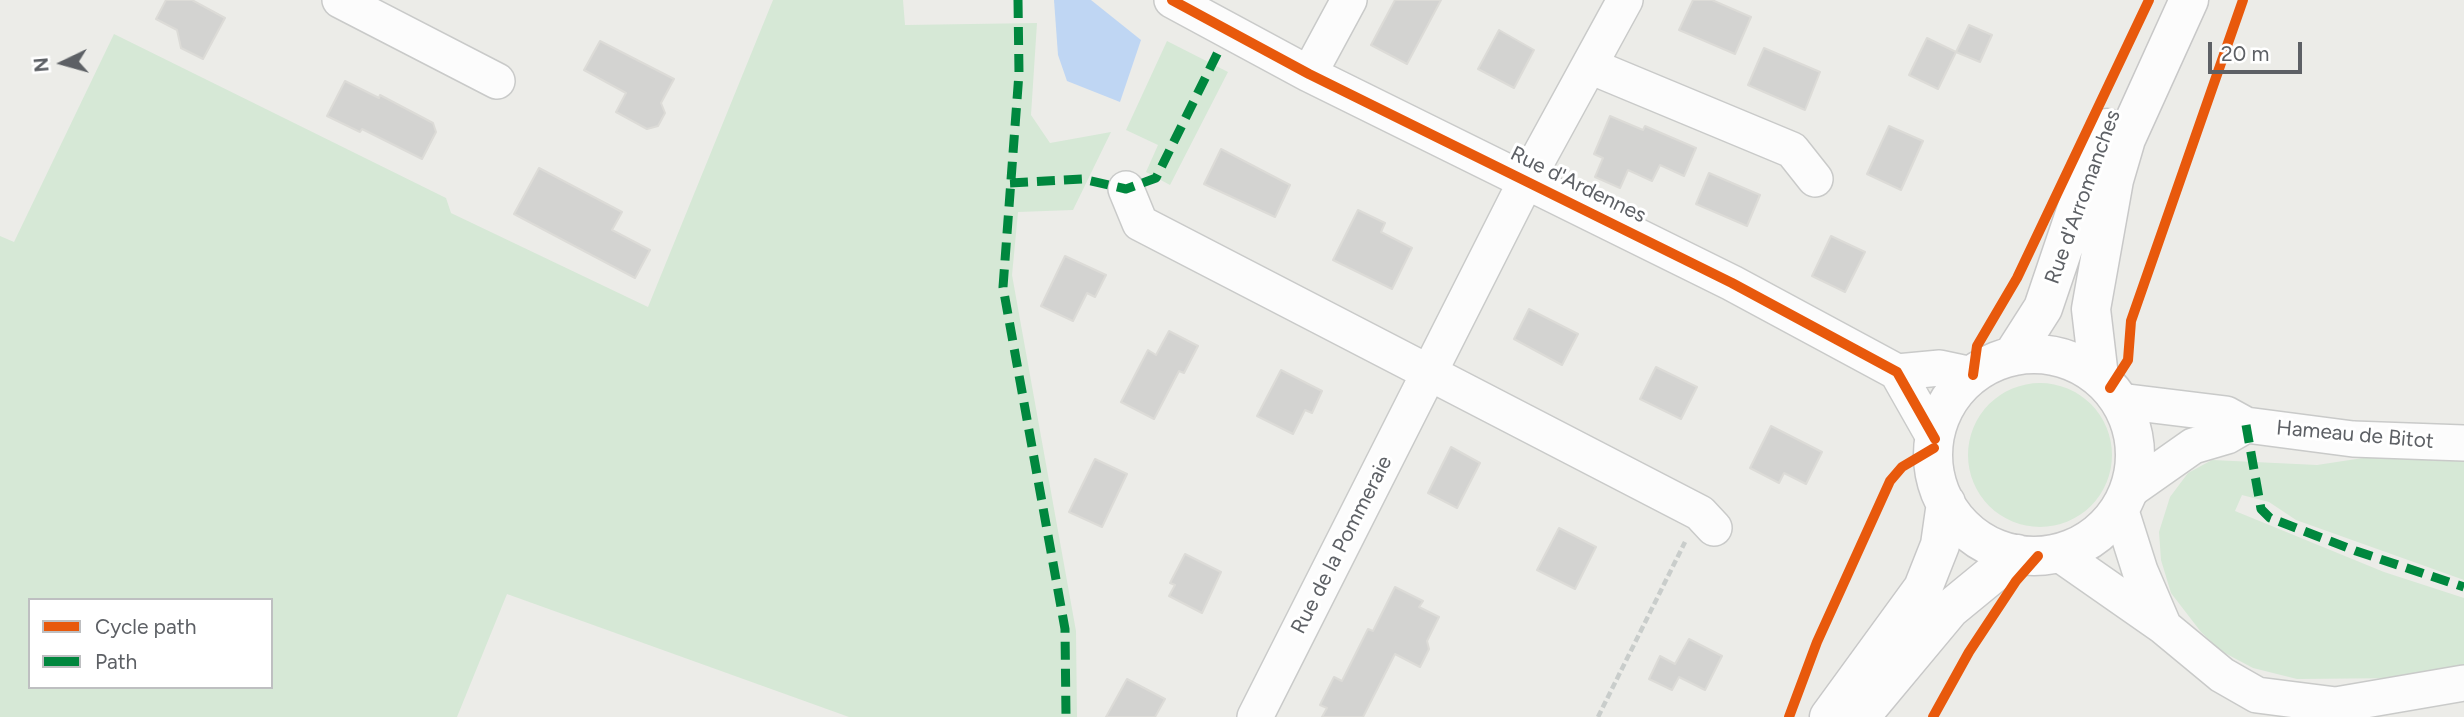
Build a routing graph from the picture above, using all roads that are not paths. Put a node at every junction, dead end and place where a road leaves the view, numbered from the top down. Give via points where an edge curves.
1 (340, 0) edge
2 (1172, 0) edge
3 (1349, 0) edge
4 (1625, 0) edge
5 (2167, 0) edge
6 (2189, 0) edge
7 (1590, 66) junction
8 (1309, 74) junction
9 (496, 81) dead end
10 (1815, 179) dead end
11 (1526, 181) junction
12 (1126, 189) dead end
13 (2013, 355) junction
14 (1897, 372) junction
15 (1429, 373) junction
16 (1973, 375) junction
17 (2110, 389) junction
18 (2246, 425) junction
19 (1935, 439) junction
20 (2464, 443) edge
21 (2124, 499) junction
22 (1945, 503) junction
23 (1714, 528) dead end
24 (2058, 553) junction
25 (2017, 554) junction
26 (2164, 627) junction
27 (2464, 683) edge
28 (1255, 717) edge
29 (1829, 717) edge
30 (1860, 717) edge

1 - 9 street
2 - 8 street, Rue d'Ardennes
3 - 8 street
4 - 7 street, Rue de la Pommeraie
5 - 13 main road, Rue d'Arromanches via 2091,166 2043,308
6 - 17 main road, Rue d'Arromanches via 2126,139 2114,180 2091,309
7 - 10 street via 1792,150
7 - 11 street, Rue de la Pommeraie
8 - 11 street, Rue d'Ardennes
11 - 14 street, Rue d'Ardennes via 1732,283
11 - 15 street, Rue de la Pommeraie
12 - 15 street via 1140,223
13 - 16 main road
13 - 17 main road via 2065,358
14 - 16 street via 1940,368
14 - 19 street
15 - 23 street via 1700,513
15 - 28 street, Rue de la Pommeraie
16 - 19 main road via 1947,402
17 - 18 street, Hameau de Bitot via 2226,414
17 - 21 main road via 2132,429 2135,445
18 - 20 street, Hameau de Bitot via 2353,439
18 - 21 street, Hameau de Bitot via 2193,446
19 - 22 main road via 1934,467
21 - 24 main road via 2108,525
21 - 26 street via 2140,571
22 - 25 main road via 1976,537
22 - 29 main road via 1940,545 1923,588
24 - 25 main road
24 - 26 street
25 - 30 main road via 1950,609
26 - 27 street via 2192,653 2257,695 2336,705

